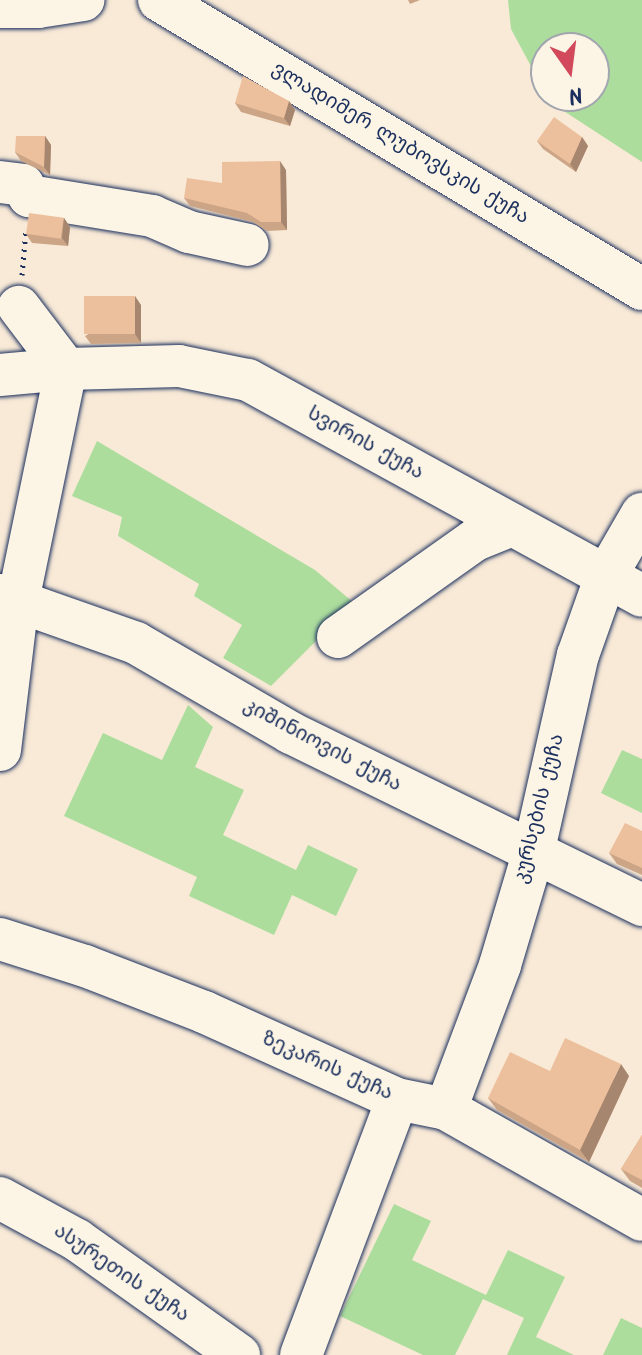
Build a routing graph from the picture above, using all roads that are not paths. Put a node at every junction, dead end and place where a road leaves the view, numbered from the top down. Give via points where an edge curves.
1 (83, 0) edge
2 (159, 0) edge
3 (0, 7) edge
4 (14, 189) edge
5 (248, 245) dead end
6 (642, 289) edge
7 (19, 307) road end
8 (66, 369) junction
9 (0, 375) edge
10 (642, 514) edge
11 (512, 525) junction
12 (606, 576) junction
13 (642, 596) edge
14 (9, 598) edge
15 (338, 637) dead end
16 (0, 750) edge
17 (533, 854) junction
18 (642, 905) edge
19 (0, 939) edge
20 (397, 1099) junction
21 (446, 1109) junction
22 (0, 1198) edge
23 (642, 1220) edge
24 (239, 1355) edge
25 (301, 1355) edge

1 - 3 street
2 - 6 street, ვლადიმერ ლუბოვსკის ქუჩა
4 - 5 street via 152,216 189,232
7 - 8 street
8 - 9 street, სვირის ქუჩა
8 - 11 street, სვირის ქუჩა via 179,366 248,380
8 - 14 street
10 - 12 street, კურსების ქუჩა
11 - 12 street, სვირის ქუჩა
11 - 15 street via 475,540
12 - 13 street, სვირის ქუჩა
12 - 17 street, კურსების ქუჩა via 578,655
14 - 16 street
14 - 17 street, კიშინიოვის ქუჩა via 136,643 291,733
17 - 18 street, კიშინიოვის ქუჩა
17 - 21 street, კურსების ქუჩა via 500,965
19 - 20 street, ზეკარის ქუჩა via 204,1012
20 - 21 street, ზეკარის ქუჩა
20 - 25 street
21 - 23 street, ზეკარის ქუჩა
22 - 24 street, ასურეთის ქუჩა via 77,1240

